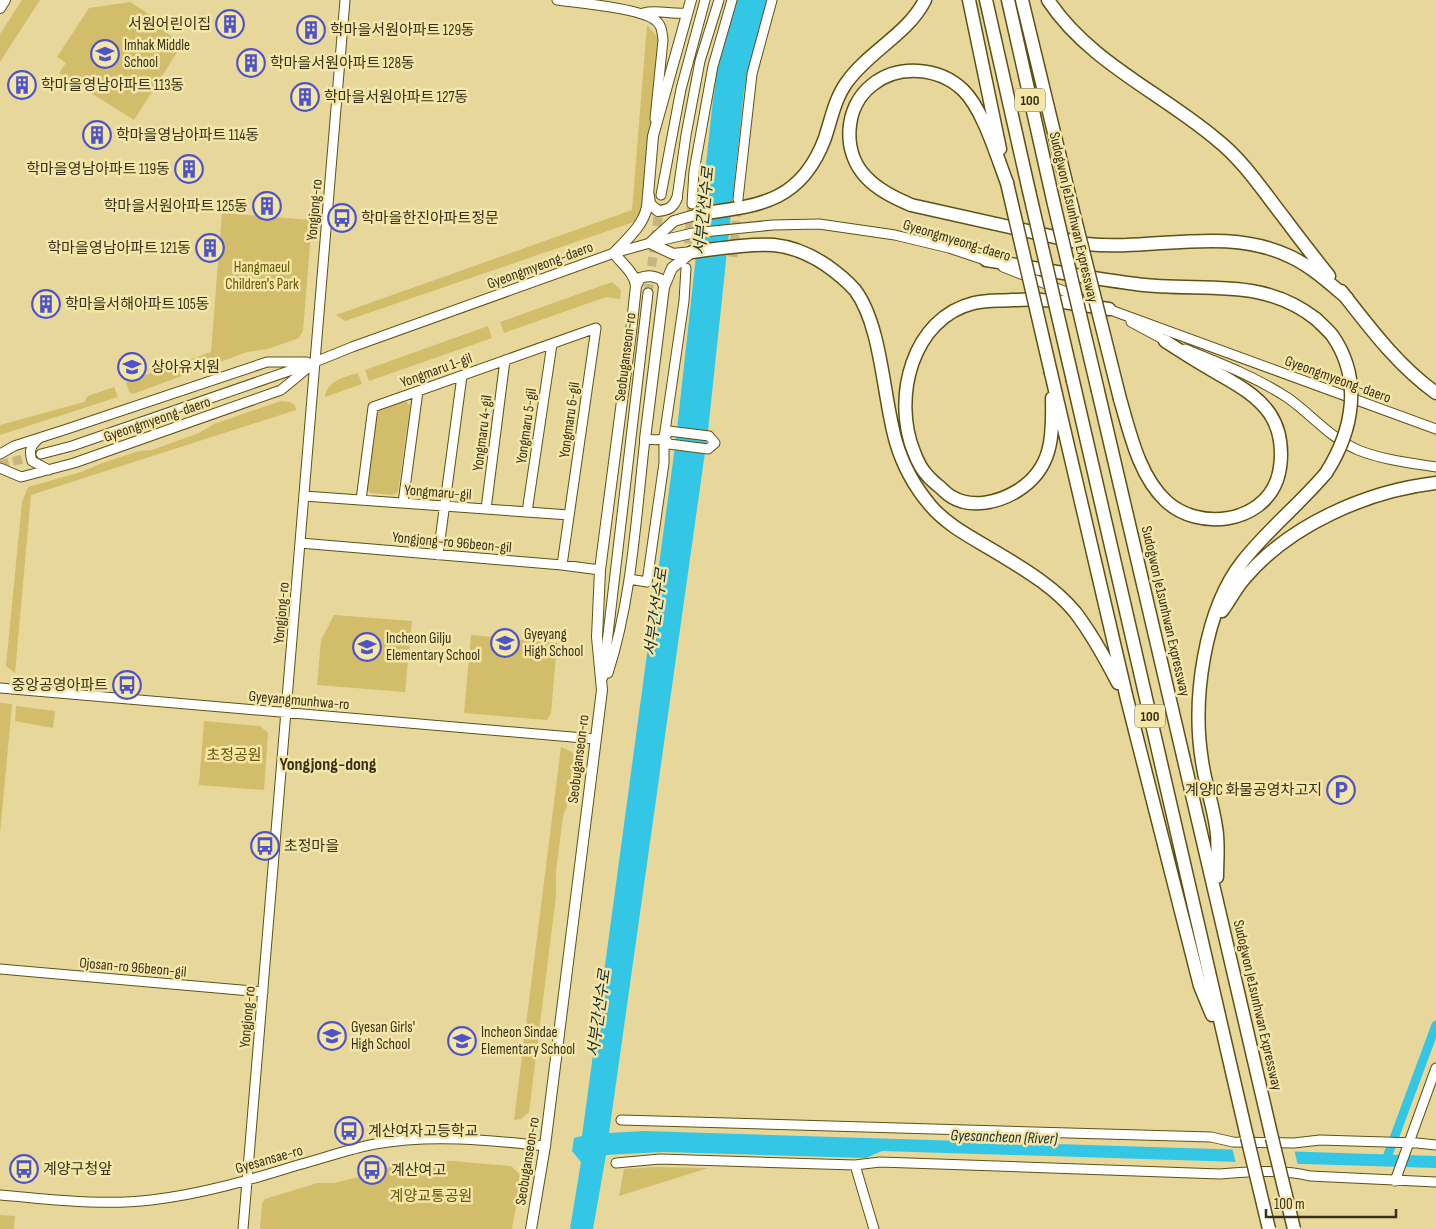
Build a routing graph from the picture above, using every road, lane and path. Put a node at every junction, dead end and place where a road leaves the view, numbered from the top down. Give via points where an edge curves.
1 (5, 0) edge
2 (345, 0) edge
3 (556, 0) edge
4 (691, 0) edge
5 (705, 0) edge
6 (719, 0) edge
7 (732, 0) edge
8 (772, 0) edge
9 (925, 0) edge
10 (969, 0) edge
11 (986, 0) edge
12 (1008, 0) edge
13 (1022, 0) edge
14 (1048, 0) edge
15 (0, 8) edge
16 (643, 13) junction
17 (687, 13) junction
18 (653, 136) junction
19 (1007, 183) junction
20 (648, 192) junction
21 (661, 195) tunnel mouth
22 (677, 198) junction
23 (736, 204) junction
24 (695, 209) junction
25 (650, 243) junction
26 (692, 252) junction
27 (614, 253) junction
28 (986, 260) junction
29 (686, 268) tunnel mouth
30 (636, 286) junction
31 (664, 287) junction
32 (648, 293) tunnel mouth
33 (1347, 298) junction
34 (1109, 309) junction
35 (596, 328) joint
36 (1165, 341) junction
37 (552, 344) junction
38 (505, 360) junction
39 (315, 362) junction
40 (1051, 373) junction
41 (462, 376) junction
42 (418, 391) junction
43 (1436, 393) edge
44 (1436, 429) edge
45 (40, 438) junction
46 (645, 440) junction
47 (667, 441) junction
48 (0, 454) edge
49 (41, 454) tunnel mouth
50 (1436, 467) edge
51 (0, 468) edge
52 (49, 470) junction
53 (1436, 483) edge
54 (304, 496) junction
55 (361, 500) junction
56 (403, 503) junction
57 (444, 506) junction
58 (486, 509) junction
59 (528, 512) junction
60 (569, 516) junction
61 (300, 543) junction
62 (438, 554) junction
63 (562, 565) junction
64 (600, 570) junction
65 (629, 579) junction
66 (1211, 627) junction
67 (0, 688) edge
68 (602, 690) junction
69 (1127, 699) junction
70 (286, 713) junction
71 (595, 739) junction
72 (1217, 899) junction
73 (0, 969) edge
74 (263, 992) junction
75 (1226, 1051) junction
76 (1436, 1068) edge
77 (621, 1120) dead end
78 (1409, 1144) junction
79 (1436, 1145) edge
80 (545, 1146) junction
81 (616, 1163) dead end
82 (855, 1165) junction
83 (1396, 1180) junction
84 (247, 1181) junction
85 (1436, 1182) edge
86 (0, 1195) edge
87 (243, 1229) edge
88 (531, 1229) edge
89 (874, 1229) edge
90 (1268, 1229) edge
91 (1294, 1229) edge

1 - 15 main road
2 - 39 street, Yongjong-ro
3 - 16 street
4 - 17 main road
5 - 21 street via 681,89
6 - 22 street via 700,62
7 - 24 street via 713,66 694,171
8 - 23 street via 752,74
9 - 23 highway via 907,25 864,60 845,83 818,156 802,178 780,196 754,206
10 - 19 highway
11 - 75 highway, 100, bridge
12 - 72 highway, Sudogwon Je1sunhwan Expressway / 100, bridge
13 - 36 highway, bridge via 1120,399 1140,461 1165,500 1193,518 1228,519 1254,508 1270,493 1281,466 1278,429 1270,413 1243,388
14 - 33 highway via 1096,53 1200,126 1234,155
16 - 17 street via 653,10
16 - 18 street via 656,20 662,28 664,40
17 - 18 main road
18 - 20 main road
19 - 33 highway via 974,103 945,78 908,70 890,75 872,85 853,110 849,145 865,177 911,205 1110,247 1206,241 1262,245 1314,270
19 - 40 highway, bridge
20 - 22 main road via 650,204 658,211 668,210
20 - 27 main road via 645,217
22 - 24 main road via 684,212
23 - 24 highway
24 - 25 main road via 674,221
25 - 26 main road via 673,254
25 - 27 street, Gyeongmyeong-daero
25 - 28 street, Gyeongmyeong-daero via 732,228 819,224 895,234
26 - 31 main road via 672,268
26 - 69 highway via 774,245 798,250 837,273 855,291 875,336 896,444 904,467 918,491 951,524 1032,574 1062,599 1104,654
27 - 30 main road via 632,274
27 - 39 street, Gyeongmyeong-daero
28 - 34 street, Gyeongmyeong-daero
28 - 66 highway, bridge via 1138,285 1247,289 1270,294 1303,308 1332,335 1350,376 1351,413 1345,436 1326,473 1242,562 1225,590
29 - 47 street
30 - 31 main road via 640,278 654,276 662,280
30 - 64 main road
31 - 46 main road
32 - 68 street, Seobuganseon-ro
33 - 43 highway via 1395,357
34 - 36 street
34 - 40 highway via 1042,300 991,300 957,309 940,320 916,354 905,397 909,439 926,475 953,498 973,503 990,503 1026,486 1047,458 1052,434
34 - 44 street, Gyeongmyeong-daero
35 - 37 street, Yongmaru 1-gil
35 - 60 street, Yongmaru 6-gil
36 - 50 street via 1265,384 1336,438 1358,450 1380,458
37 - 38 street, Yongmaru 1-gil
37 - 59 street, Yongmaru 5-gil
38 - 41 street, Yongmaru 1-gil
38 - 58 street, Yongmaru 4-gil
39 - 45 street, Gyeongmyeong-daero via 267,362
39 - 49 street, Gyeongmyeong-daero
39 - 52 street, Gyeongmyeong-daero via 281,390
39 - 54 street, Yongjong-ro
40 - 69 highway
41 - 42 street, Yongmaru 1-gil
41 - 57 street
42 - 55 street, Yongmaru 1-gil via 373,407
42 - 56 street
45 - 48 street, Gyeongmyeong-daero
45 - 52 street via 31,446 32,461
46 - 47 street
46 - 65 street
47 - 47 street via 669,431 709,436 715,444 708,449
47 - 65 street via 648,582
51 - 52 street, Gyeongmyeong-daero via 20,477
53 - 66 highway via 1370,497 1325,517 1283,543 1243,580
54 - 55 street, Yongmaru-gil
54 - 61 street, Yongjong-ro
55 - 56 street, Yongmaru-gil
56 - 57 street, Yongmaru-gil
57 - 58 street, Yongmaru-gil
57 - 62 street
58 - 59 street, Yongmaru-gil
59 - 60 street, Yongmaru-gil
60 - 63 street, Yongmaru 6-gil
61 - 62 street, Yongjong-ro 96beon-gil
61 - 70 street, Yongjong-ro
62 - 63 street, Yongjong-ro 96beon-gil
63 - 64 street, Yongjong-ro 96beon-gil
64 - 68 main road via 597,637
65 - 68 street via 617,644
66 - 72 highway via 1202,660 1198,705 1202,760 1216,829
67 - 70 street, Gyeyangmunhwa-ro
68 - 71 main road, Seobuganseon-ro
69 - 75 highway via 1200,986
70 - 71 street, Gyeyangmunhwa-ro
70 - 74 street, Yongjong-ro
71 - 80 main road, Seobuganseon-ro
72 - 91 highway, Sudogwon Je1sunhwan Expressway / 100, bridge
73 - 74 street, Ojosan-ro 96beon-gil
74 - 84 street, Yongjong-ro
75 - 90 highway, 100, bridge
76 - 78 street
77 - 78 street via 1202,1136 1233,1142 1320,1140
78 - 79 street
78 - 83 street
80 - 84 street, Gyesansae-ro via 442,1138 393,1142 354,1149
80 - 88 main road, Seobuganseon-ro
81 - 82 street via 660,1159
82 - 83 street via 880,1162 1220,1174 1294,1172 1310,1176
82 - 89 street
83 - 85 street
84 - 86 street, Gyesansae-ro via 142,1201 104,1203
84 - 87 street, Yongjong-ro

